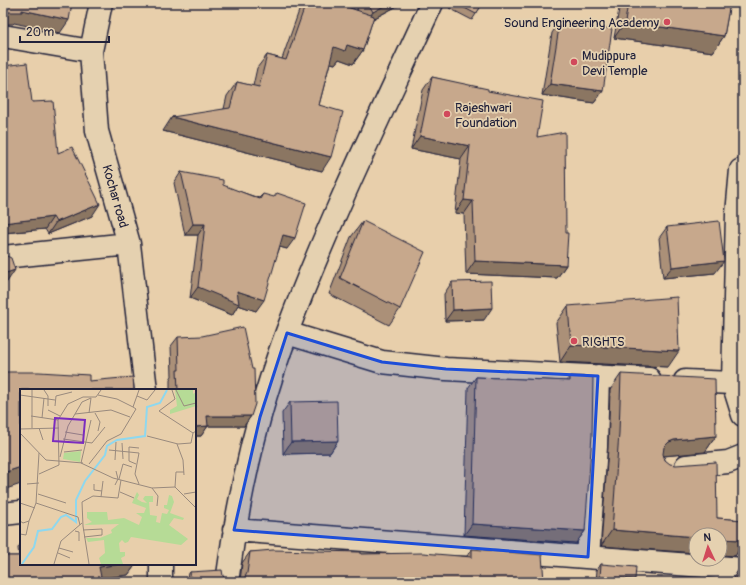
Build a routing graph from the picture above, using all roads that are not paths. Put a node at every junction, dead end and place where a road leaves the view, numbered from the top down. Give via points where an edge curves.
1 (101, 3) edge
2 (432, 3) edge
3 (3, 36) edge
4 (91, 51) junction
5 (741, 170) dead end
6 (130, 244) junction
7 (3, 257) edge
8 (287, 333) junction
9 (598, 376) junction
10 (733, 383) junction
11 (146, 389) edge
12 (743, 415) edge
13 (743, 456) edge
14 (665, 468) edge
15 (20, 512) edge
16 (3, 514) edge
17 (234, 530) junction
18 (588, 557) junction
19 (160, 565) edge
20 (743, 569) edge
21 (161, 582) edge
22 (227, 582) edge

1 - 4 street, Kochar road
2 - 8 street via 346,192
3 - 4 street
4 - 6 street, Kochar road via 97,131
5 - 10 street via 737,214
6 - 7 street
6 - 11 street, Kochar road
8 - 9 street via 382,362 446,369
8 - 17 street via 260,417
9 - 10 street
9 - 18 street
10 - 12 street
13 - 14 street via 728,462
15 - 16 street
17 - 18 street
17 - 22 street
18 - 20 street
19 - 21 street

